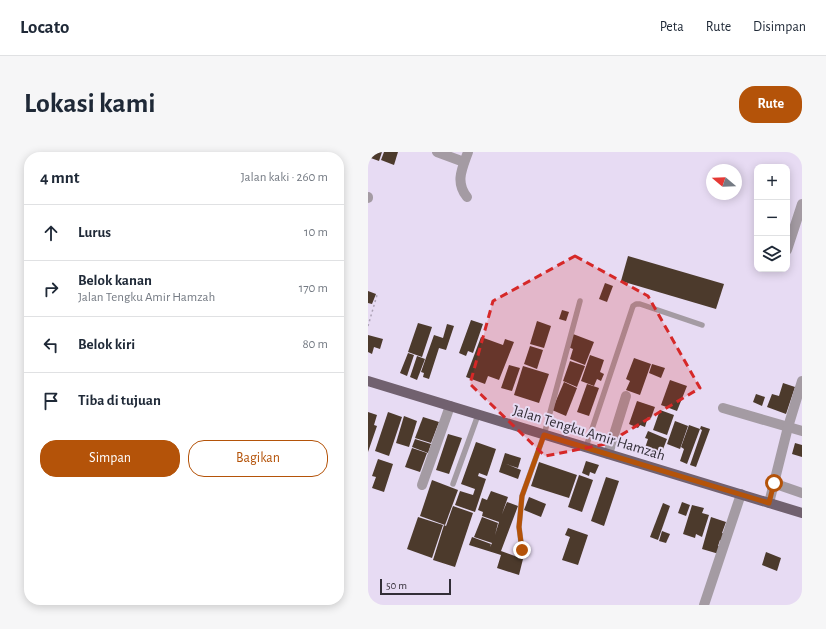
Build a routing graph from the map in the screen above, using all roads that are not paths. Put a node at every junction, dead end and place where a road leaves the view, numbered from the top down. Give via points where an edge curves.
1 (437, 152) edge
2 (468, 152) edge
3 (464, 162) junction
4 (467, 197) dead end
5 (802, 204) edge
6 (790, 241) edge
7 (580, 301) dead end
8 (702, 325) dead end
9 (802, 381) edge
10 (368, 382) edge
11 (626, 396) dead end
12 (450, 406) junction
13 (723, 408) dead end
14 (478, 415) junction
15 (788, 427) junction
16 (802, 431) edge
17 (544, 435) junction
18 (586, 447) junction
19 (608, 454) junction
20 (774, 483) junction
21 (453, 484) dead end
22 (422, 485) dead end
23 (802, 493) edge
24 (741, 494) junction
25 (769, 503) junction
26 (802, 513) edge
27 (522, 550) dead end
28 (704, 605) edge

1 - 3 street
2 - 3 street
3 - 4 street via 460,183
5 - 6 street
7 - 17 lane
8 - 18 lane via 640,304 633,306
9 - 15 street
10 - 12 main road, Jalan Tengku Amir Hamzah
11 - 19 street
12 - 14 main road, Jalan Tengku Amir Hamzah
12 - 22 street
13 - 15 street
14 - 17 main road, Jalan Tengku Amir Hamzah
14 - 21 lane
15 - 16 street
15 - 20 street
17 - 18 main road, Jalan Tengku Amir Hamzah
17 - 27 lane via 522,496 519,527
18 - 19 main road, Jalan Tengku Amir Hamzah
19 - 24 main road, Jalan Tengku Amir Hamzah
20 - 23 street
20 - 25 street
24 - 25 main road, Jalan Tengku Amir Hamzah
24 - 28 street
25 - 26 main road, Jalan Tengku Amir Hamzah

